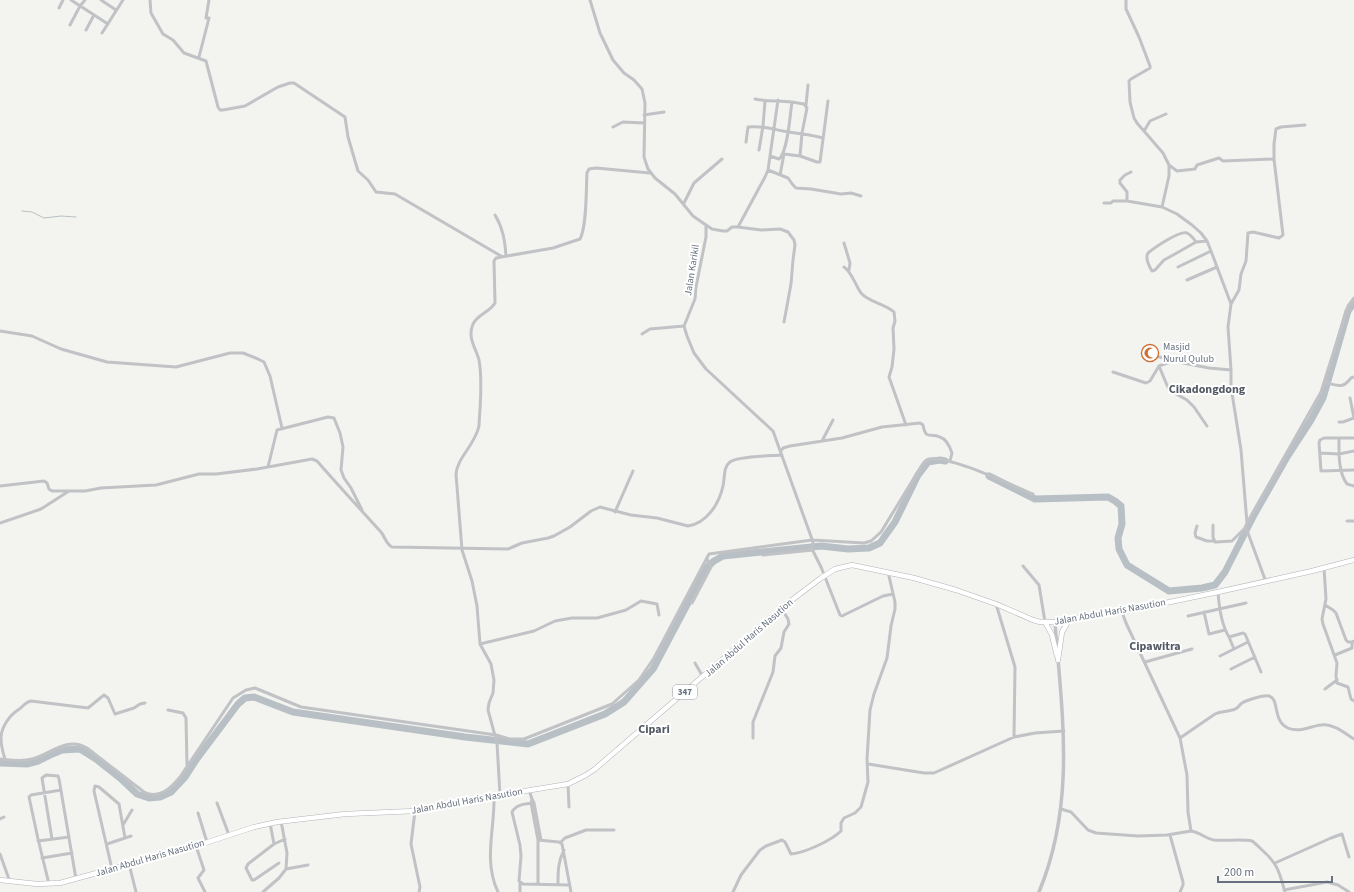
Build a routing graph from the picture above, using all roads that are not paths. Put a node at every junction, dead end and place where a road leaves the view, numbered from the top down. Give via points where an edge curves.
1 (63, 0) edge
2 (71, 0) edge
3 (85, 0) edge
4 (101, 0) edge
5 (123, 0) edge
6 (150, 0) edge
7 (209, 0) edge
8 (590, 0) edge
9 (1126, 0) edge
10 (80, 6) junction
11 (59, 8) dead end
12 (116, 10) junction
13 (94, 15) junction
14 (108, 24) junction
15 (70, 25) dead end
16 (86, 30) dead end
17 (102, 33) dead end
18 (199, 57) junction
19 (808, 85) dead end
20 (755, 99) dead end
21 (778, 100) junction
22 (765, 101) junction
23 (828, 101) dead end
24 (792, 102) junction
25 (806, 106) junction
26 (664, 112) dead end
27 (1166, 114) dead end
28 (645, 115) junction
29 (644, 123) junction
30 (1305, 125) dead end
31 (613, 126) dead end
32 (763, 126) junction
33 (774, 128) junction
34 (1144, 131) junction
35 (788, 132) junction
36 (802, 133) junction
37 (823, 138) junction
38 (746, 142) dead end
39 (759, 150) dead end
40 (784, 154) junction
41 (770, 156) junction
42 (800, 156) junction
43 (1274, 158) junction
44 (722, 160) dead end
45 (1169, 166) junction
46 (768, 170) junction
47 (1131, 172) dead end
48 (650, 173) junction
49 (780, 174) junction
50 (861, 196) dead end
51 (1127, 201) junction
52 (684, 203) junction
53 (1104, 203) dead end
54 (1162, 207) junction
55 (495, 215) dead end
56 (706, 225) junction
57 (738, 227) junction
58 (1207, 241) junction
59 (1196, 242) junction
60 (844, 243) dead end
61 (1211, 251) junction
62 (501, 256) junction
63 (506, 256) junction
64 (844, 267) dead end
65 (1178, 267) dead end
66 (1217, 267) junction
67 (849, 270) junction
68 (1187, 280) dead end
69 (1354, 298) edge
70 (1231, 304) junction
71 (784, 322) dead end
72 (684, 326) junction
73 (0, 331) edge
74 (642, 334) dead end
75 (1156, 356) dead end
76 (1173, 361) junction
77 (1159, 366) junction
78 (1231, 370) junction
79 (1113, 372) dead end
80 (1354, 377) edge
81 (1325, 382) junction
82 (1350, 398) dead end
83 (1354, 419) edge
84 (833, 420) dead end
85 (1339, 422) dead end
86 (906, 425) junction
87 (1207, 426) dead end
88 (282, 428) junction
89 (1339, 438) junction
90 (1354, 438) edge
91 (822, 441) junction
92 (781, 450) junction
93 (1354, 451) edge
94 (1320, 453) junction
95 (1339, 454) junction
96 (782, 455) junction
97 (950, 461) junction
98 (268, 467) junction
99 (1354, 470) edge
100 (633, 471) dead end
101 (1342, 471) junction
102 (0, 486) edge
103 (1354, 486) edge
104 (68, 491) junction
105 (1033, 494) dead end
106 (615, 512) junction
107 (365, 516) junction
108 (1347, 521) dead end
109 (1354, 522) edge
110 (0, 523) edge
111 (1247, 523) junction
112 (1197, 526) dead end
113 (1213, 526) dead end
114 (1246, 530) junction
115 (813, 541) junction
116 (1214, 541) junction
117 (462, 548) junction
118 (813, 549) junction
119 (764, 555) dead end
120 (707, 559) junction
121 (1354, 560) edge
122 (1023, 566) dead end
123 (1324, 568) junction
124 (888, 572) junction
125 (824, 576) junction
126 (1266, 582) junction
127 (1218, 592) junction
128 (893, 594) junction
129 (692, 603) dead end
130 (1246, 603) dead end
131 (996, 604) junction
132 (1325, 605) junction
133 (1220, 608) junction
134 (782, 609) junction
135 (1122, 612) junction
136 (1204, 612) junction
137 (659, 615) dead end
138 (1188, 616) dead end
139 (1069, 620) junction
140 (1045, 622) junction
141 (1055, 622) junction
142 (1225, 630) junction
143 (1229, 637) junction
144 (1248, 642) junction
145 (1353, 642) edge
146 (480, 644) junction
147 (1192, 649) dead end
148 (1234, 649) junction
149 (1335, 655) junction
150 (1220, 656) dead end
151 (1255, 657) junction
152 (1058, 660) junction
153 (1145, 662) junction
154 (695, 663) dead end
155 (1231, 669) dead end
156 (1261, 672) dead end
157 (703, 677) junction
158 (1336, 680) junction
159 (1325, 689) dead end
160 (1354, 701) edge
161 (145, 703) dead end
162 (168, 710) dead end
163 (1064, 731) junction
164 (496, 737) junction
165 (1014, 737) junction
166 (753, 738) dead end
167 (1180, 738) junction
168 (1354, 739) edge
169 (0, 759) edge
170 (4, 760) junction
171 (868, 764) junction
172 (187, 765) junction
173 (568, 784) junction
174 (61, 790) junction
175 (529, 790) junction
176 (44, 793) junction
177 (500, 795) junction
178 (494, 796) junction
179 (532, 802) junction
180 (217, 803) dead end
181 (569, 807) dead end
182 (1061, 809) junction
183 (132, 810) dead end
184 (415, 811) junction
185 (198, 813) dead end
186 (4, 817) dead end
187 (0, 819) edge
188 (281, 821) junction
189 (270, 823) junction
190 (123, 825) junction
191 (614, 830) dead end
192 (1191, 831) junction
193 (230, 835) junction
194 (1170, 835) junction
195 (131, 836) dead end
196 (69, 837) junction
197 (125, 838) junction
198 (52, 839) junction
199 (285, 839) junction
200 (539, 840) junction
201 (38, 841) junction
202 (207, 842) junction
203 (561, 842) junction
204 (107, 844) junction
205 (274, 844) junction
206 (196, 846) junction
207 (564, 850) junction
208 (72, 853) junction
209 (0, 854) edge
210 (1349, 857) dead end
211 (42, 858) junction
212 (279, 863) dead end
213 (1275, 863) junction
214 (129, 864) junction
215 (308, 865) dead end
216 (112, 869) junction
217 (286, 869) junction
218 (76, 879) junction
219 (0, 880) edge
220 (10, 882) junction
221 (520, 882) junction
222 (49, 884) junction
223 (538, 884) junction
224 (558, 884) junction
225 (569, 885) junction
226 (1285, 891) edge
227 (136, 892) edge
228 (205, 892) edge
229 (263, 892) edge
230 (419, 892) edge
231 (498, 892) edge
232 (520, 892) edge
233 (571, 892) edge
234 (733, 892) edge
235 (1039, 892) edge
236 (1180, 892) edge
237 (1349, 892) edge

1 - 11 street
2 - 10 street
3 - 10 street
4 - 12 street
5 - 12 street
6 - 18 street via 151,13 161,32 184,52
7 - 18 street via 206,18 209,18
8 - 28 street via 600,33 613,60 642,90
9 - 34 street via 1126,9 1150,66 1131,79 1129,84 1134,118
10 - 13 street
10 - 15 street
12 - 14 street
13 - 14 street
13 - 16 street
14 - 17 street
18 - 62 street via 206,60 220,110 242,107 283,84 294,83 345,117 358,171 375,191 395,194
19 - 25 street
20 - 22 street
21 - 22 street
21 - 24 street
21 - 33 street
22 - 32 street
23 - 37 street
24 - 25 street
24 - 35 street
25 - 36 street
26 - 28 street
27 - 34 street via 1150,121
28 - 29 street
29 - 31 street via 623,122
29 - 48 street via 644,157
30 - 43 street via 1276,129
32 - 33 street
32 - 38 street via 748,127
32 - 39 street
33 - 35 street
33 - 41 street
34 - 45 street via 1163,152
35 - 36 street
35 - 40 street
36 - 37 street
36 - 42 street
37 - 42 street via 819,162
40 - 41 street via 779,158
40 - 42 street
40 - 49 street
41 - 46 street
43 - 45 street via 1223,161 1220,158 1197,165 1196,169 1177,171
43 - 70 street via 1283,235 1279,238 1261,233 1248,233 1246,261 1239,290
44 - 52 street via 694,183
45 - 54 street
46 - 49 street
46 - 57 street
47 - 51 street via 1120,180 1127,192
48 - 52 street
48 - 63 street via 590,169 587,173 580,239 552,248
49 - 50 street via 788,178 796,188 841,194 854,193
51 - 53 street
51 - 54 street
52 - 56 street via 693,216
54 - 58 street via 1192,225
55 - 63 street via 504,235
56 - 57 street via 723,232
56 - 72 street, Jalan Karikil via 696,299
57 - 71 street via 780,229 788,232 794,240 791,284
58 - 59 street
58 - 61 street
59 - 59 street via 1164,260 1155,270 1152,271 1150,268 1148,253 1177,235 1187,233
60 - 67 street via 850,263
61 - 65 street
61 - 66 street
62 - 63 street
62 - 117 street via 494,260 495,303 477,319 471,333 480,371 479,426 471,446 456,469
64 - 67 street
66 - 68 street
66 - 70 street
67 - 86 street via 854,282 868,299 894,312 894,349 889,376
69 - 81 street via 1348,306
70 - 78 street via 1228,327
72 - 74 street via 650,329
72 - 92 street via 702,365 770,426
73 - 88 street via 32,336 61,350 107,362 176,367 230,353 254,357 264,362 270,376
75 - 76 street
76 - 77 street
76 - 78 street
77 - 79 street via 1148,382
77 - 87 street via 1169,390 1187,400
78 - 111 street
80 - 81 street via 1344,385
81 - 111 street via 1313,408
82 - 83 street
83 - 85 street
84 - 91 street
86 - 91 street via 882,427
86 - 97 street via 921,423 924,432 943,438 952,453
88 - 98 street via 277,430
88 - 107 street via 328,417 334,418 343,447 341,470
89 - 90 street
89 - 94 street via 1320,440
89 - 95 street
91 - 92 street
92 - 96 street
93 - 95 street
94 - 95 street
94 - 101 street via 1320,470
95 - 101 street
96 - 106 street via 751,457 729,462 723,487 712,511 692,525
96 - 115 street
97 - 105 street
97 - 115 street via 931,459 924,462 881,532 872,541
98 - 104 street via 199,474 156,485
98 - 107 street via 316,460
99 - 101 street
100 - 106 street
101 - 103 street via 1347,484
102 - 104 street via 44,481 50,490
104 - 110 street via 43,508
106 - 117 street via 598,508 554,536 508,549
107 - 117 street via 392,547
108 - 109 street
111 - 114 street
112 - 116 street via 1196,537
113 - 116 street
114 - 116 street via 1232,541
114 - 126 street
115 - 118 street
115 - 120 street via 709,554
117 - 146 street via 478,606
118 - 119 street
118 - 125 street
120 - 129 street via 710,565
120 - 164 street via 646,670 615,702 524,739
121 - 123 main road, Jalan Abdul Haris Nasution / 347
122 - 140 street via 1039,585
123 - 126 main road, Jalan Abdul Haris Nasution / 347
123 - 132 street
124 - 125 main road, Jalan Abdul Haris Nasution / 347 via 852,565 835,569
124 - 128 street
124 - 131 main road, Jalan Abdul Haris Nasution / 347 via 956,590
125 - 128 street via 840,616
125 - 134 main road, Jalan Abdul Haris Nasution / 347
126 - 127 main road, Jalan Abdul Haris Nasution / 347
127 - 133 street
127 - 135 main road, Jalan Abdul Haris Nasution / 347
128 - 171 street via 895,609 888,658 870,710
130 - 133 street
131 - 140 main road, Jalan Abdul Haris Nasution / 347 via 1032,620
131 - 165 street via 1015,667
132 - 145 street via 1336,613 1346,640
132 - 149 street via 1322,619
133 - 136 street
133 - 142 street
134 - 157 main road, Jalan Abdul Haris Nasution / 347
134 - 166 street via 789,624 775,656 773,672 753,722
135 - 139 main road, Jalan Abdul Haris Nasution / 347
135 - 153 street
136 - 138 street
136 - 142 street via 1209,634
137 - 146 street via 656,604 641,601 626,610 597,618 555,621 534,631
139 - 141 main road, Jalan Abdul Haris Nasution / 347
139 - 152 main road via 1062,632
140 - 141 main road, Jalan Abdul Haris Nasution / 347
140 - 152 main road via 1052,635
141 - 152 street
142 - 143 street
143 - 144 street via 1244,633
143 - 148 street
144 - 148 street
144 - 151 street
145 - 149 street via 1352,648
146 - 164 street via 491,664 494,680 488,710
147 - 153 street
148 - 150 street
149 - 158 street
151 - 155 street
151 - 156 street
152 - 163 street
153 - 167 street
154 - 157 street
157 - 173 main road, Jalan Abdul Haris Nasution / 347 via 595,769
158 - 159 street
158 - 160 street via 1337,683 1348,687
161 - 170 street via 115,714 104,694 88,708 28,702 7,721 1,737
162 - 172 street via 182,712 185,716
163 - 165 street
163 - 182 street
164 - 172 street via 301,707 253,688 233,698
164 - 177 street
165 - 171 street via 934,773
167 - 168 street via 1221,711 1233,710 1247,701 1268,696 1274,700 1278,717 1284,726 1305,729 1328,725
167 - 192 street via 1187,775
169 - 170 street
170 - 172 street via 32,759 62,745 81,744 150,795 166,791
171 - 234 street via 868,782 861,807 844,818 839,832 826,841 791,854 782,840 766,846 744,870
173 - 175 main road, Jalan Abdul Haris Nasution / 347
173 - 181 street
174 - 176 street
174 - 176 street via 58,776 45,775 42,778
174 - 196 street
175 - 177 main road, Jalan Abdul Haris Nasution / 347
175 - 179 street
176 - 198 street
176 - 201 street via 29,797
177 - 178 main road, Jalan Abdul Haris Nasution / 347
178 - 184 main road, Jalan Abdul Haris Nasution / 347
178 - 231 street via 490,853
179 - 200 street
179 - 221 street via 516,806 512,812 520,845
180 - 193 street
182 - 194 street via 1071,812 1093,833
182 - 235 street via 1053,853
183 - 190 street
184 - 188 main road, Jalan Abdul Haris Nasution / 347 via 345,814
184 - 230 street via 411,844
185 - 202 street
186 - 187 street
188 - 189 main road, Jalan Abdul Haris Nasution / 347
188 - 199 street
189 - 193 main road, Jalan Abdul Haris Nasution / 347
189 - 205 street
190 - 197 street
190 - 204 street via 118,803 95,786
191 - 203 street via 586,830
192 - 194 street
192 - 213 street via 1210,839 1252,841
193 - 202 main road, Jalan Abdul Haris Nasution / 347
194 - 236 street via 1183,882
195 - 197 street
196 - 198 street
196 - 208 street
197 - 204 street
198 - 201 street
199 - 205 street
199 - 217 street
200 - 203 street
200 - 223 street
201 - 211 street
202 - 206 main road, Jalan Abdul Haris Nasution / 347
203 - 207 street
204 - 216 street
205 - 212 street via 246,868 254,880
206 - 214 main road, Jalan Abdul Haris Nasution / 347
206 - 228 street via 204,870 198,878
207 - 224 street via 559,858
207 - 225 street
208 - 211 street
208 - 218 street
209 - 220 street
210 - 213 street via 1342,834
211 - 222 street
213 - 226 street
214 - 216 main road, Jalan Abdul Haris Nasution / 347
214 - 227 street
215 - 217 street
216 - 218 main road, Jalan Abdul Haris Nasution / 347
217 - 229 street via 280,878
218 - 222 main road, Jalan Abdul Haris Nasution / 347
219 - 220 main road, Jalan Abdul Haris Nasution / 347
220 - 222 main road, Jalan Abdul Haris Nasution / 347
221 - 223 street
221 - 232 street
223 - 224 street
224 - 225 street
225 - 233 street
226 - 237 street via 1327,882

